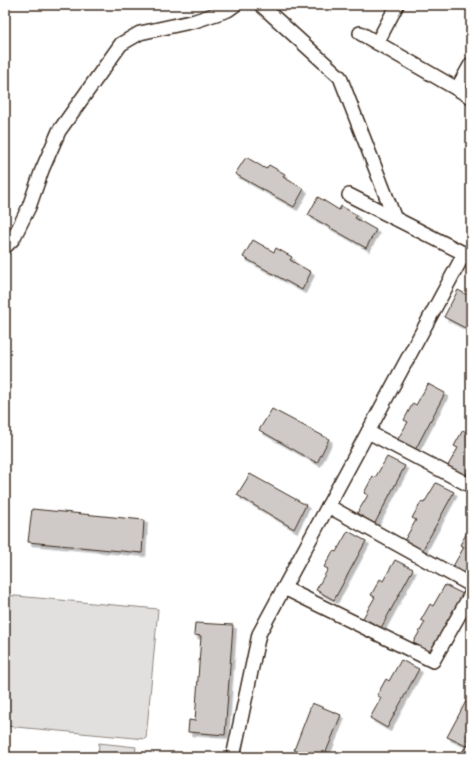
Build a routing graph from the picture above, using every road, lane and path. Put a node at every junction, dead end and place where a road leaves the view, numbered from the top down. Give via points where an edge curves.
1 (235, 5) edge
2 (261, 5) edge
3 (397, 5) edge
4 (360, 33) dead end
5 (377, 43) junction
6 (471, 64) edge
7 (457, 89) junction
8 (471, 97) edge
9 (349, 195) dead end
10 (395, 219) junction
11 (5, 247) edge
12 (467, 256) edge
13 (368, 432) junction
14 (471, 486) edge
15 (328, 506) junction
16 (471, 585) edge
17 (284, 588) junction
18 (471, 594) edge
19 (471, 752) edge
20 (233, 757) edge
21 (468, 757) edge

1 - 11 street via 228,10 195,21 140,33 120,44 59,131 29,207 13,239
2 - 10 street via 340,77
3 - 5 street
4 - 5 street
5 - 7 street
6 - 7 street
7 - 8 street
9 - 10 street
10 - 12 street
12 - 13 street
13 - 14 street
13 - 15 street
15 - 16 street
15 - 17 street
17 - 18 street via 433,662
17 - 20 street via 259,634
19 - 21 street

